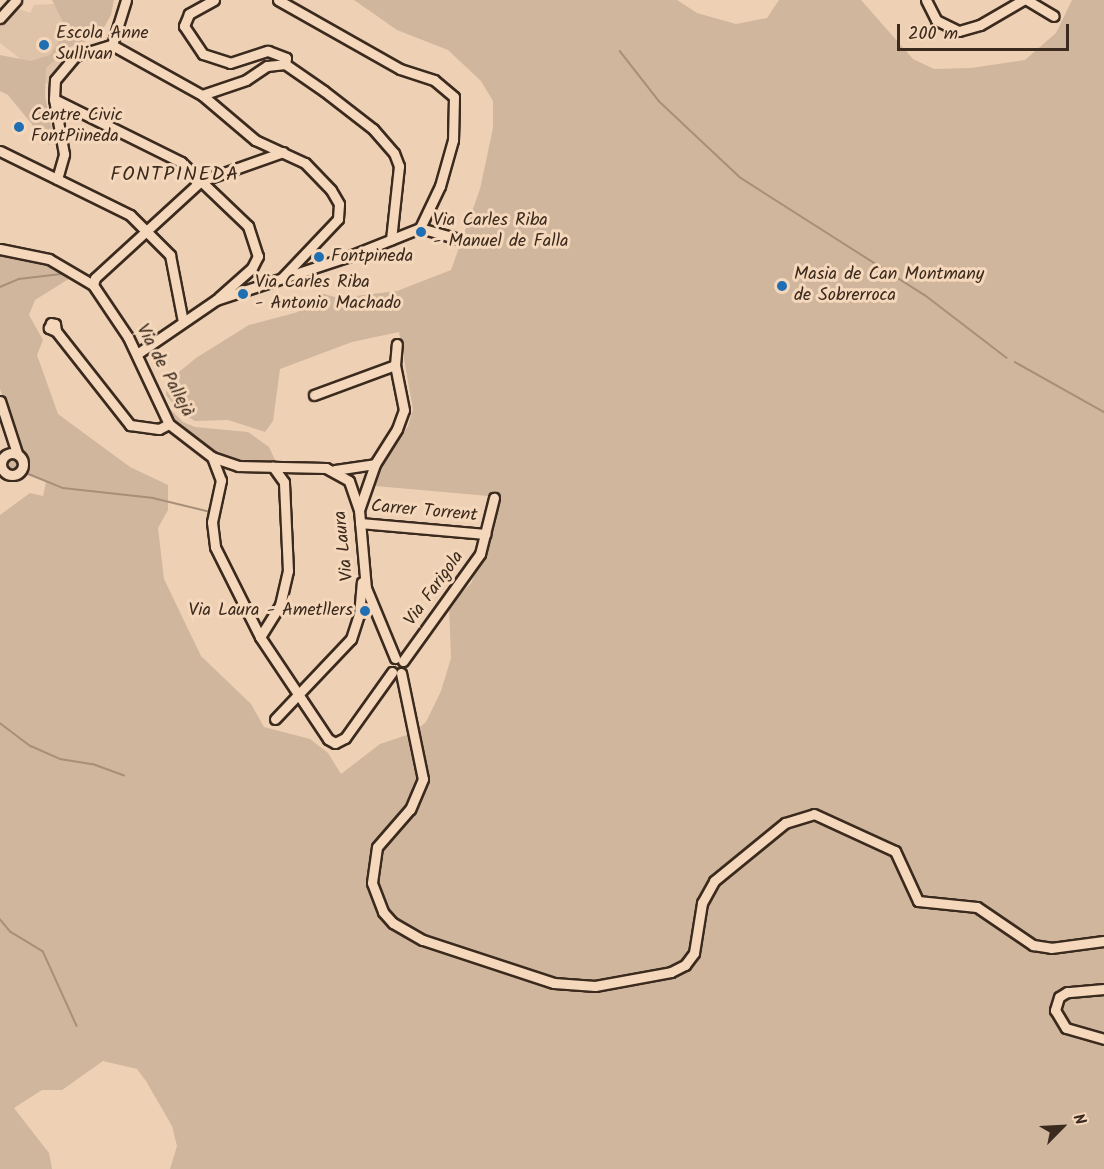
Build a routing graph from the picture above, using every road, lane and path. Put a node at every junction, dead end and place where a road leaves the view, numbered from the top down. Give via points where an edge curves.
1 (16, 0) edge
2 (126, 0) edge
3 (214, 0) edge
4 (926, 0) edge
5 (1025, 0) edge
6 (284, 1) edge
7 (1054, 16) dead end
8 (0, 18) edge
9 (112, 45) junction
10 (285, 64) junction
11 (202, 95) junction
12 (54, 99) junction
13 (0, 151) edge
14 (283, 152) junction
15 (57, 179) junction
16 (201, 181) junction
17 (420, 228) junction
18 (145, 231) junction
19 (456, 238) dead end
20 (391, 240) junction
21 (0, 249) edge
22 (282, 278) junction
23 (93, 285) junction
24 (216, 300) junction
25 (183, 322) junction
26 (56, 332) dead end
27 (398, 344) dead end
28 (136, 354) junction
29 (395, 366) junction
30 (314, 395) dead end
31 (0, 401) edge
32 (170, 424) junction
33 (17, 453) junction
34 (212, 457) junction
35 (375, 464) junction
36 (238, 466) junction
37 (273, 467) junction
38 (295, 467) junction
39 (2, 471) edge
40 (335, 471) junction
41 (221, 480) junction
42 (284, 482) junction
43 (494, 498) dead end
44 (359, 510) junction
45 (360, 523) junction
46 (486, 534) junction
47 (363, 574) junction
48 (251, 620) junction
49 (265, 624) junction
50 (260, 637) junction
51 (399, 660) junction
52 (397, 673) junction
53 (297, 697) junction
54 (275, 719) dead end
55 (1104, 941) edge
56 (1104, 989) edge
57 (1104, 1039) edge

1 - 8 street
2 - 9 street
3 - 10 street via 189,14 184,26 203,54 230,63 268,51 286,58
4 - 5 street via 936,20 959,31 980,25
5 - 7 street
6 - 17 street via 384,61 434,80 454,97 453,140 440,186
9 - 11 street
9 - 12 street via 75,56 58,73
10 - 11 street via 267,66 246,80
10 - 20 street via 373,129 394,153 399,166
11 - 14 street via 255,140
12 - 15 street via 63,154
12 - 16 street via 181,162
13 - 15 street
14 - 16 street
14 - 22 street via 305,163 339,204 338,219
15 - 18 street via 130,215
16 - 18 street
16 - 24 street via 248,226 258,256 252,268
17 - 19 street
17 - 20 street
18 - 23 street via 95,278
18 - 25 street via 170,255
20 - 22 street
21 - 23 street, Via de Pallejà via 50,259
22 - 24 street
23 - 28 street, Via de Pallejà via 111,308
24 - 25 street
25 - 28 street
26 - 32 street via 130,425 159,429
27 - 29 street
28 - 32 street, Via de Pallejà
29 - 30 street
29 - 35 street via 404,410
31 - 33 street
32 - 34 street, Via de Pallejà
33 - 39 street via 4,455
33 - 39 street via 23,460 22,468 16,474
34 - 36 street
34 - 41 street
35 - 40 street
35 - 44 street
36 - 37 street
36 - 41 street
37 - 38 street
37 - 42 street
38 - 40 street
38 - 42 street
40 - 44 street, Via Laura via 349,481
41 - 48 street via 212,522 213,540
42 - 49 street via 287,583 280,604
43 - 46 street, Via Farigola
44 - 45 street, Via Laura
45 - 46 street, Carrer Torrent
45 - 47 street, Via Laura
46 - 51 street, Via Farigola via 475,563
47 - 51 street, Via Laura
47 - 53 street via 359,615 351,639
48 - 49 street
48 - 50 street
49 - 50 street
50 - 53 street
51 - 52 street via 389,665
52 - 53 street via 360,721 335,743
52 - 55 street via 423,779 411,809 377,847 372,883 379,903 393,923 423,939 554,983 595,986 671,972 685,965 694,953 702,903 714,881 785,823 814,814 895,851 918,901 977,907 1033,945 1051,948
53 - 54 street
56 - 57 street via 1068,992 1059,997 1054,1010 1069,1030

